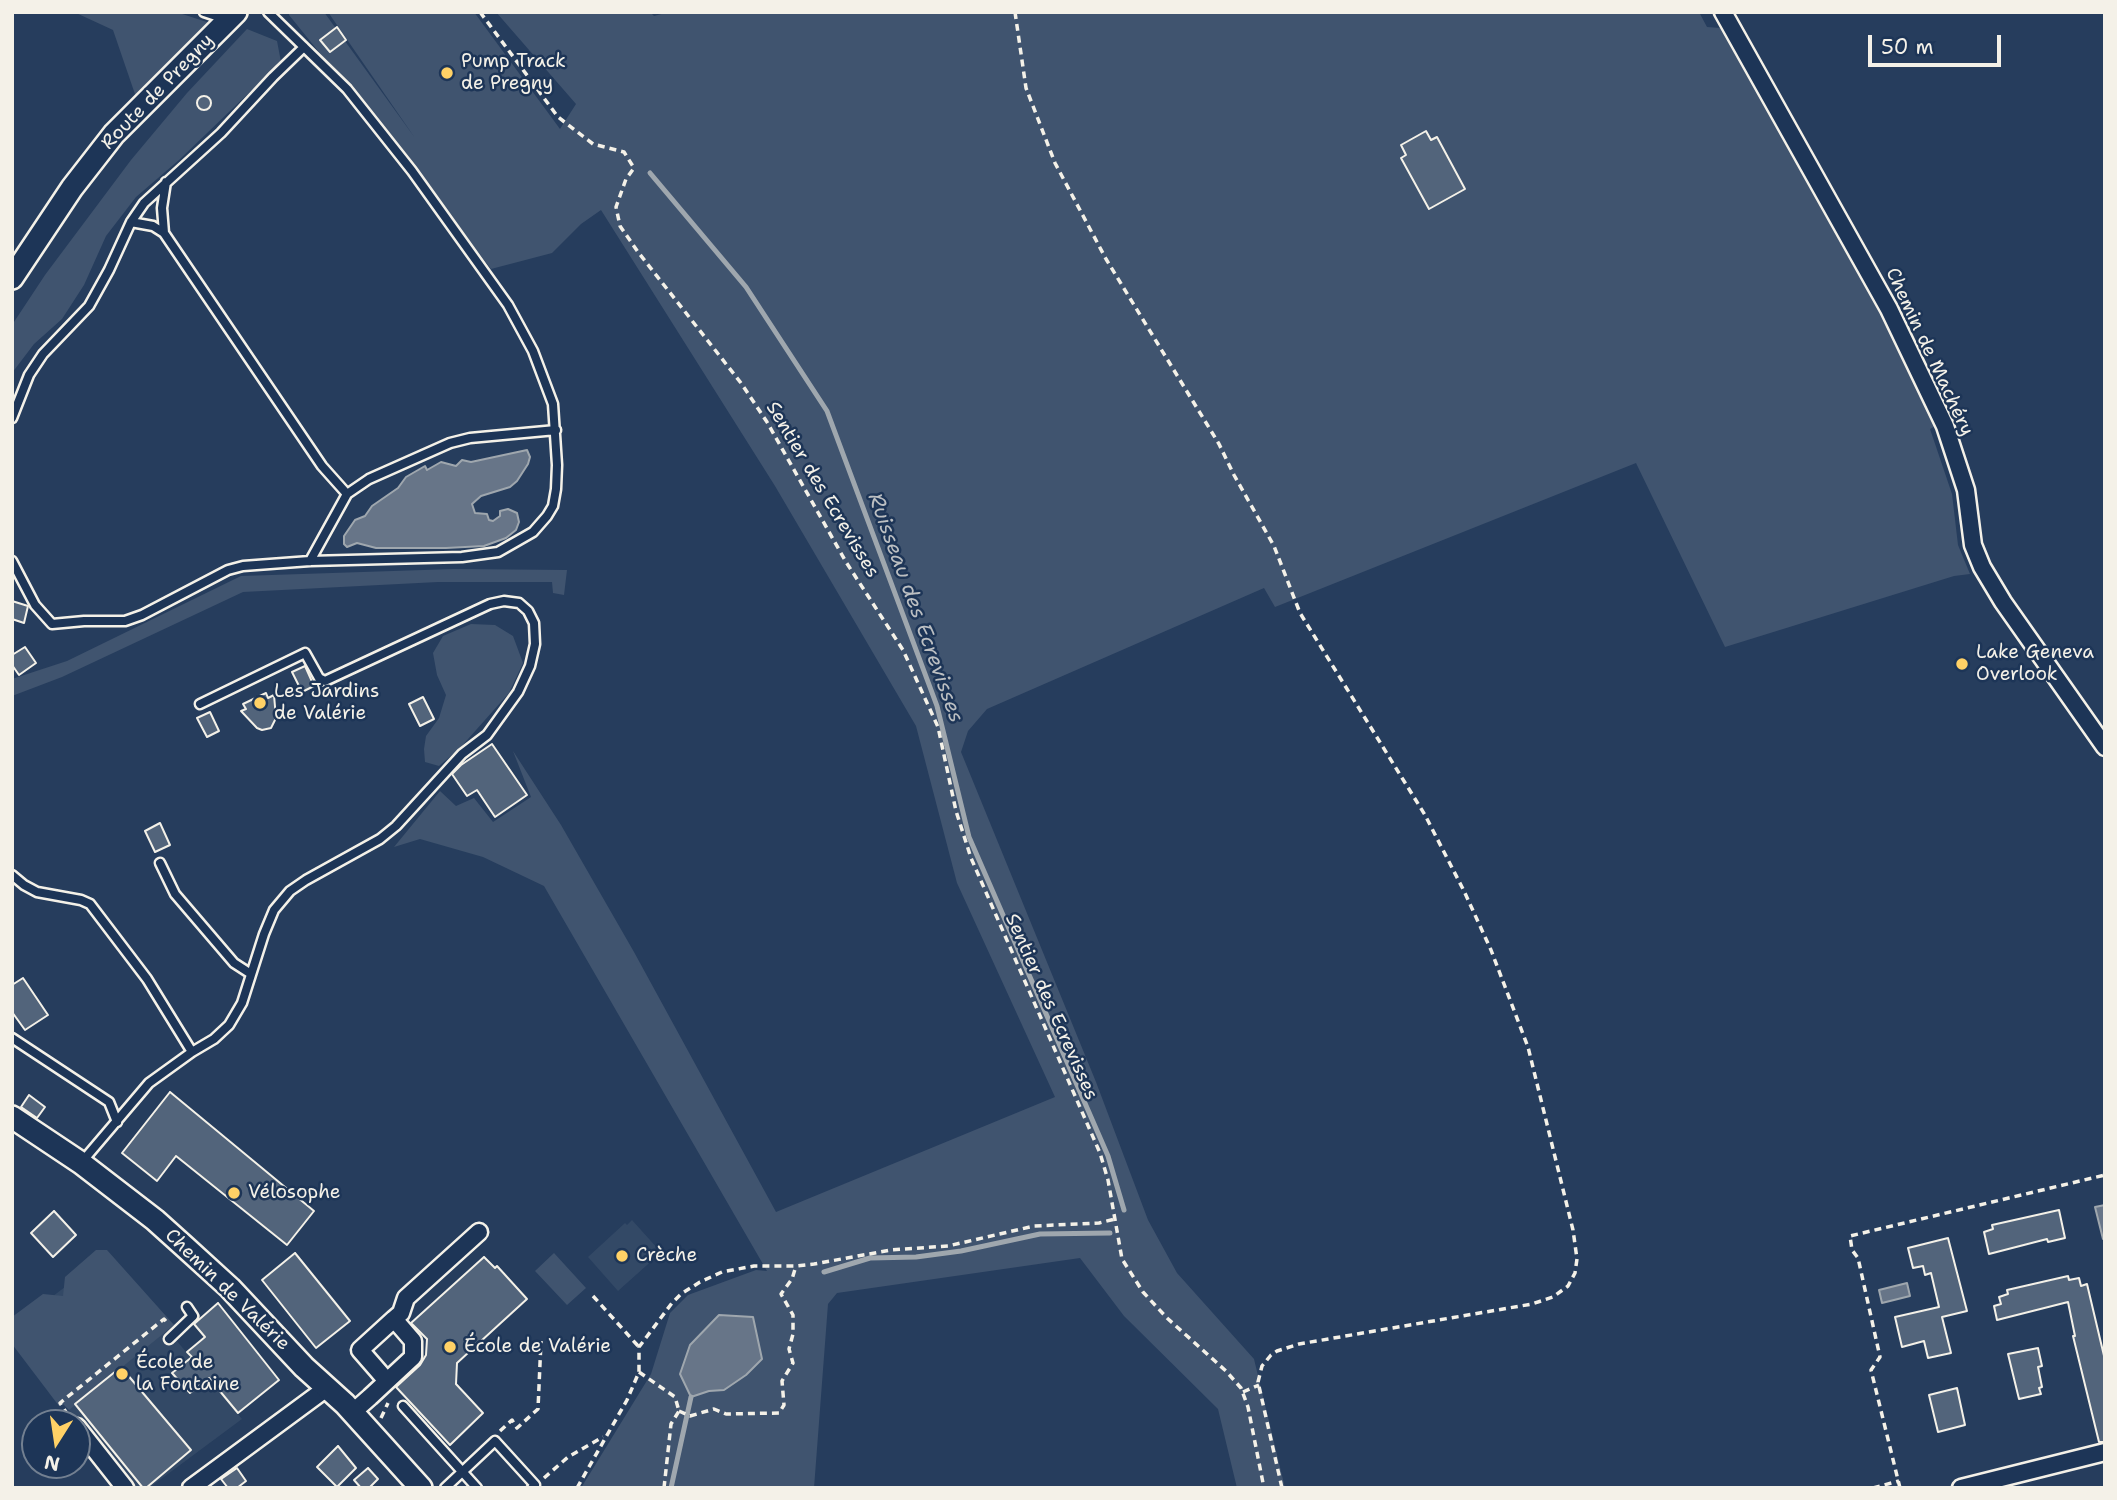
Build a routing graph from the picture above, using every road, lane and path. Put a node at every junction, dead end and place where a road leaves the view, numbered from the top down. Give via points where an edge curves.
1 (204, 12) edge
2 (268, 12) edge
3 (480, 12) edge
4 (1015, 12) edge
5 (1723, 12) edge
6 (232, 16) edge
7 (304, 47) junction
8 (166, 182) junction
9 (131, 222) junction
10 (164, 233) junction
11 (12, 278) edge
12 (12, 418) edge
13 (556, 430) junction
14 (347, 494) junction
15 (12, 561) edge
16 (310, 561) junction
17 (200, 704) dead end
18 (2105, 747) edge
19 (160, 863) dead end
20 (12, 875) edge
21 (250, 974) junction
22 (12, 1038) edge
23 (192, 1052) junction
24 (12, 1117) edge
25 (117, 1122) junction
26 (81, 1163) junction
27 (2105, 1175) edge
28 (1115, 1219) junction
29 (479, 1232) dead end
30 (796, 1266) junction
31 (593, 1296) dead end
32 (187, 1307) dead end
33 (394, 1319) junction
34 (173, 1336) joint
35 (541, 1341) dead end
36 (639, 1347) junction
37 (639, 1372) junction
38 (387, 1381) junction
39 (1259, 1385) junction
40 (328, 1387) junction
41 (1243, 1392) junction
42 (403, 1406) dead end
43 (64, 1409) edge
44 (679, 1411) junction
45 (353, 1412) junction
46 (499, 1432) dead end
47 (605, 1436) junction
48 (91, 1445) edge
49 (2105, 1452) edge
50 (463, 1472) junction
51 (1899, 1481) junction
52 (2021, 1481) edge
53 (534, 1486) edge
54 (125, 1488) edge
55 (191, 1488) edge
56 (421, 1488) edge
57 (445, 1488) edge
58 (477, 1488) edge
59 (577, 1488) edge
60 (664, 1488) edge
61 (1264, 1488) edge
62 (1282, 1488) edge
63 (1873, 1488) edge
64 (1900, 1488) edge
65 (1961, 1488) edge

1 - 6 lane
2 - 7 lane
3 - 28 path, Sentier des Ecrevisses via 558,117 593,144 624,152 634,168 617,207 620,226 741,383 903,650 938,727 971,858 1100,1153
4 - 39 path via 1026,88 1055,163 1106,259 1219,444 1274,546 1300,613 1426,815 1486,938 1528,1047 1573,1230 1575,1273 1559,1295 1532,1304 1287,1347 1265,1361
5 - 18 street, Chemin de Machéry via 1889,309 1945,426 1966,490 1973,545 1982,567
6 - 11 street, Route de Pregny via 114,134 72,187
7 - 8 lane
7 - 13 lane via 346,89 412,171 502,295 545,379
8 - 9 lane
8 - 10 lane
9 - 10 lane
9 - 12 lane via 89,306 29,375
10 - 14 lane via 322,466
13 - 14 lane via 450,443 369,479
13 - 16 lane via 553,506 533,533 509,547 462,557
14 - 16 lane
15 - 16 lane via 35,605 52,624 125,621 234,568
17 - 21 lane via 305,653 325,681 490,604 519,603 534,623 530,666 518,692 487,735 462,754 380,839 290,891 274,910
19 - 21 lane via 175,894 234,963
20 - 23 lane via 37,892 90,904 147,979
21 - 23 lane via 242,1003 229,1025
22 - 25 lane via 110,1102
23 - 25 lane via 149,1083
24 - 26 street, Chemin de Valérie
25 - 26 lane
26 - 40 street, Chemin de Valérie via 219,1277
27 - 51 path via 1850,1236 1881,1357 1871,1370
28 - 30 path via 1034,1226 948,1246
28 - 41 path, Sentier des Ecrevisses via 1122,1259 1143,1292
29 - 33 street via 406,1298
30 - 36 path via 754,1266 700,1282 672,1303
30 - 44 path via 781,1293 793,1315 789,1349 793,1363 782,1381 784,1405 779,1413 726,1414 714,1409 690,1416
31 - 36 path
32 - 34 lane via 193,1316
33 - 38 street via 413,1341 413,1357
33 - 38 street via 360,1350
34 - 43 path via 164,1319 60,1403
35 - 46 path via 538,1409 517,1427 512,1420
36 - 37 path
37 - 44 path via 675,1397
37 - 47 path
38 - 45 street
39 - 41 path
39 - 62 path
40 - 45 street, Chemin de Valérie
40 - 55 street
41 - 61 path, Sentier des Ecrevisses
42 - 50 lane
44 - 60 path via 671,1424
45 - 56 street, Chemin de Valérie
47 - 53 path via 568,1457
47 - 59 path
48 - 54 street
49 - 52 street
50 - 53 lane via 495,1441
50 - 57 lane
50 - 58 lane
51 - 63 path
51 - 64 path
52 - 65 street

